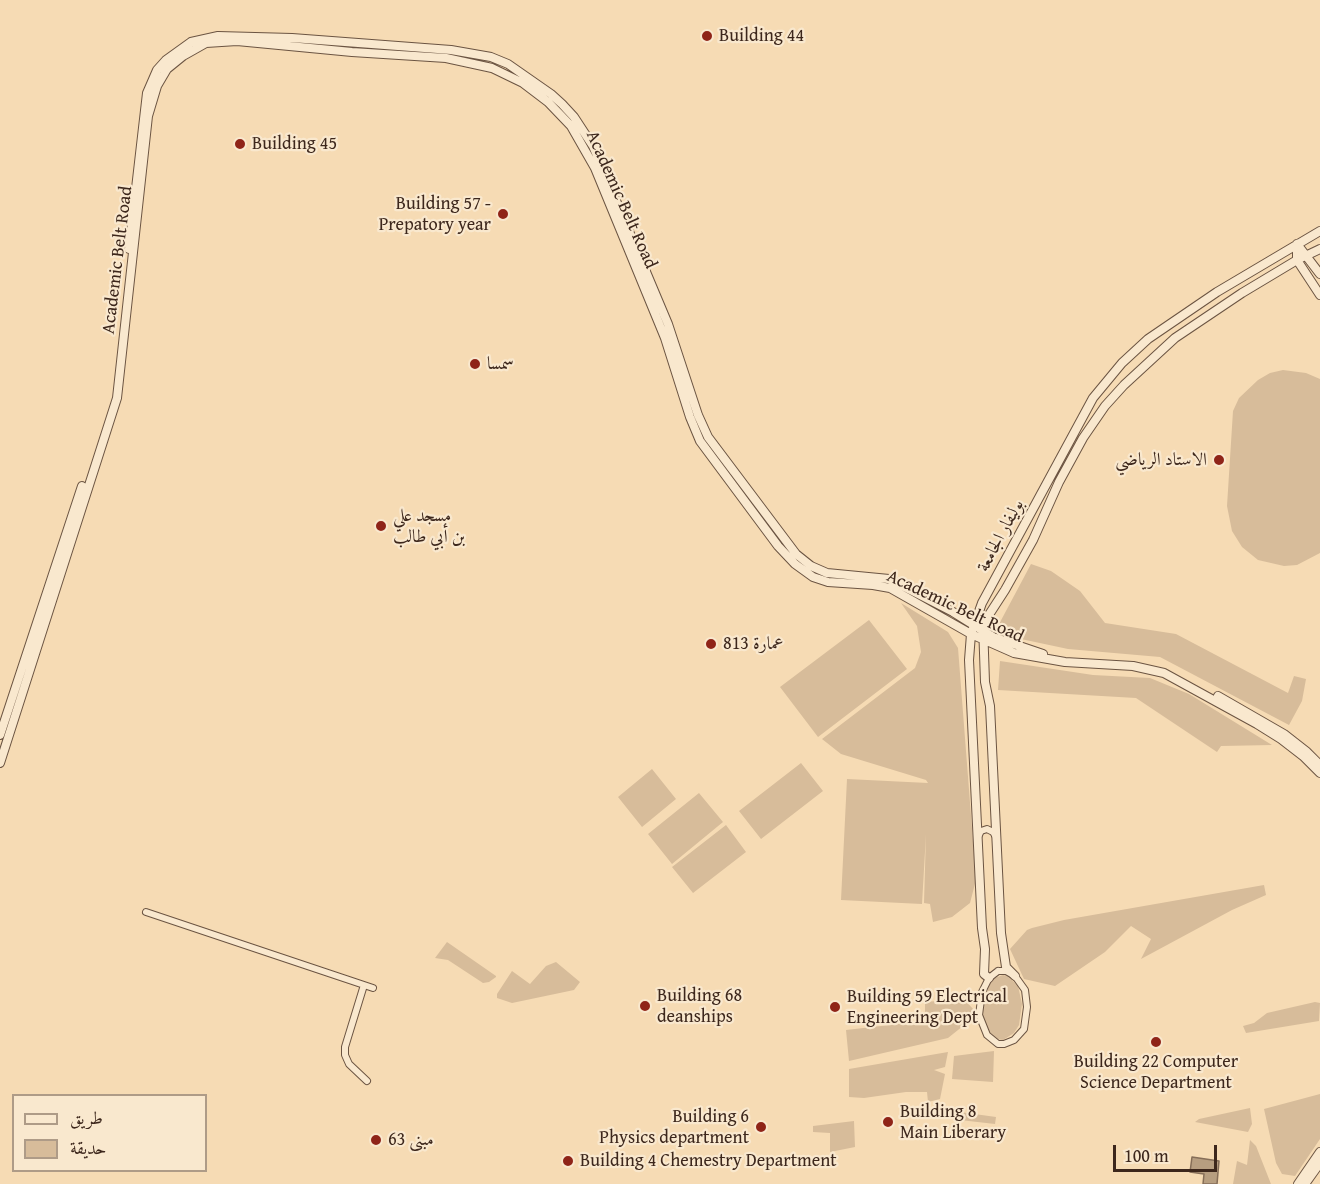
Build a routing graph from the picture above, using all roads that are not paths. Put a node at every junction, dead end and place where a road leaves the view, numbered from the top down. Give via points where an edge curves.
1 (1320, 231) edge
2 (1297, 244) junction
3 (1320, 249) edge
4 (1307, 256) junction
5 (1297, 260) junction
6 (1320, 274) edge
7 (1320, 294) edge
8 (1093, 398) junction
9 (1105, 406) junction
10 (972, 630) junction
11 (982, 635) junction
12 (0, 735) edge
13 (0, 763) edge
14 (1320, 765) edge
15 (1320, 773) edge
16 (996, 837) junction
17 (977, 839) junction
18 (146, 912) dead end
19 (1015, 976) junction
20 (989, 978) junction
21 (364, 985) junction
22 (373, 988) dead end
23 (367, 1081) dead end
24 (1320, 1152) edge
25 (1320, 1163) edge
26 (1298, 1184) edge
27 (1305, 1184) edge

1 - 2 street, بوليفار الجامعة
2 - 4 street
2 - 5 street
2 - 8 street, بوليفار الجامعة via 1148,339
3 - 4 street, بوليفار الجامعة
4 - 5 street, بوليفار الجامعة
4 - 6 street
5 - 7 street
5 - 9 street, بوليفار الجامعة via 1175,338
8 - 9 street
8 - 10 street, بوليفار الجامعة via 982,603
9 - 11 street, بوليفار الجامعة via 1071,460 1033,540 983,624
10 - 11 street, Academic Belt Road
10 - 12 street, Academic Belt Road via 953,612 889,579 818,570 788,544 708,437 668,324 602,163 584,130 551,94 508,64 451,50 218,36 191,42 176,51 157,70 147,93 114,388
10 - 13 street, Academic Belt Road via 890,588 813,577 782,551 700,441 664,336 595,168 571,126 537,93 492,68 446,57 237,41 206,44 167,69 148,116 117,398
10 - 17 street, بوليفار الجامعة via 969,660
11 - 14 street, Academic Belt Road via 1038,653 1158,666 1284,734
11 - 15 street, Academic Belt Road via 1014,653 1164,673 1257,724
11 - 16 street, بوليفار الجامعة via 990,706
16 - 17 street via 987,829
16 - 19 street, بوليفار الجامعة via 1002,947 1006,967
17 - 20 street, بوليفار الجامعة via 984,974
18 - 21 street
19 - 20 street via 998,971
19 - 20 street via 1025,990 1027,1016 1018,1037 1009,1044 998,1044 987,1035 979,1015 982,992
21 - 22 street
21 - 23 street via 345,1055
24 - 26 street
25 - 27 street

